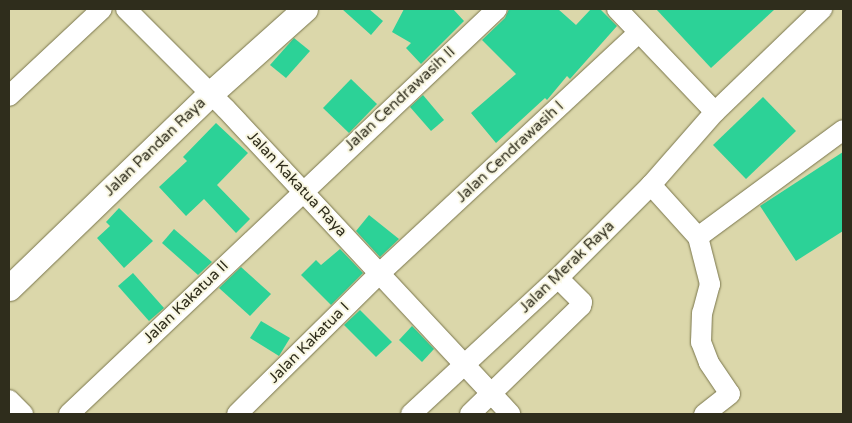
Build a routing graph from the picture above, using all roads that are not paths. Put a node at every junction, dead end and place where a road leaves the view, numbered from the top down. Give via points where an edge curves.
1 (102, 9) edge
2 (126, 9) edge
3 (305, 9) edge
4 (497, 9) edge
5 (617, 9) edge
6 (822, 9) edge
7 (639, 32) junction
8 (211, 93) junction
9 (9, 96) edge
10 (715, 112) junction
11 (843, 130) edge
12 (651, 185) junction
13 (303, 190) junction
14 (698, 237) junction
15 (381, 272) junction
16 (558, 278) junction
17 (9, 288) edge
18 (469, 368) junction
19 (488, 391) junction
20 (9, 400) edge
21 (23, 414) edge
22 (69, 414) edge
23 (237, 414) edge
24 (411, 414) edge
25 (470, 414) edge
26 (510, 414) edge
27 (704, 414) edge

1 - 9 street
2 - 8 street, Jalan Kakatua Raya
3 - 8 street, Jalan Pandan Raya
4 - 13 street, Jalan Cendrawasih II
5 - 7 street
6 - 10 street, Jalan Merak Raya
7 - 10 street
7 - 15 street, Jalan Cendrawasih I
8 - 13 street, Jalan Kakatua Raya
8 - 17 street, Jalan Pandan Raya
10 - 12 street, Jalan Merak Raya
11 - 14 street
12 - 14 street
12 - 16 street, Jalan Merak Raya
13 - 15 street, Jalan Kakatua Raya
13 - 22 street, Jalan Kakatua II
14 - 27 street via 710,284 701,319 701,342 709,363 730,394
15 - 18 street, Jalan Kakatua Raya
15 - 23 street, Jalan Kakatua I
16 - 18 street, Jalan Merak Raya
16 - 19 street via 582,302 582,306
18 - 19 street, Jalan Kakatua Raya
18 - 24 street, Jalan Merak Raya
19 - 25 street
19 - 26 street, Jalan Kakatua Raya
20 - 21 street

